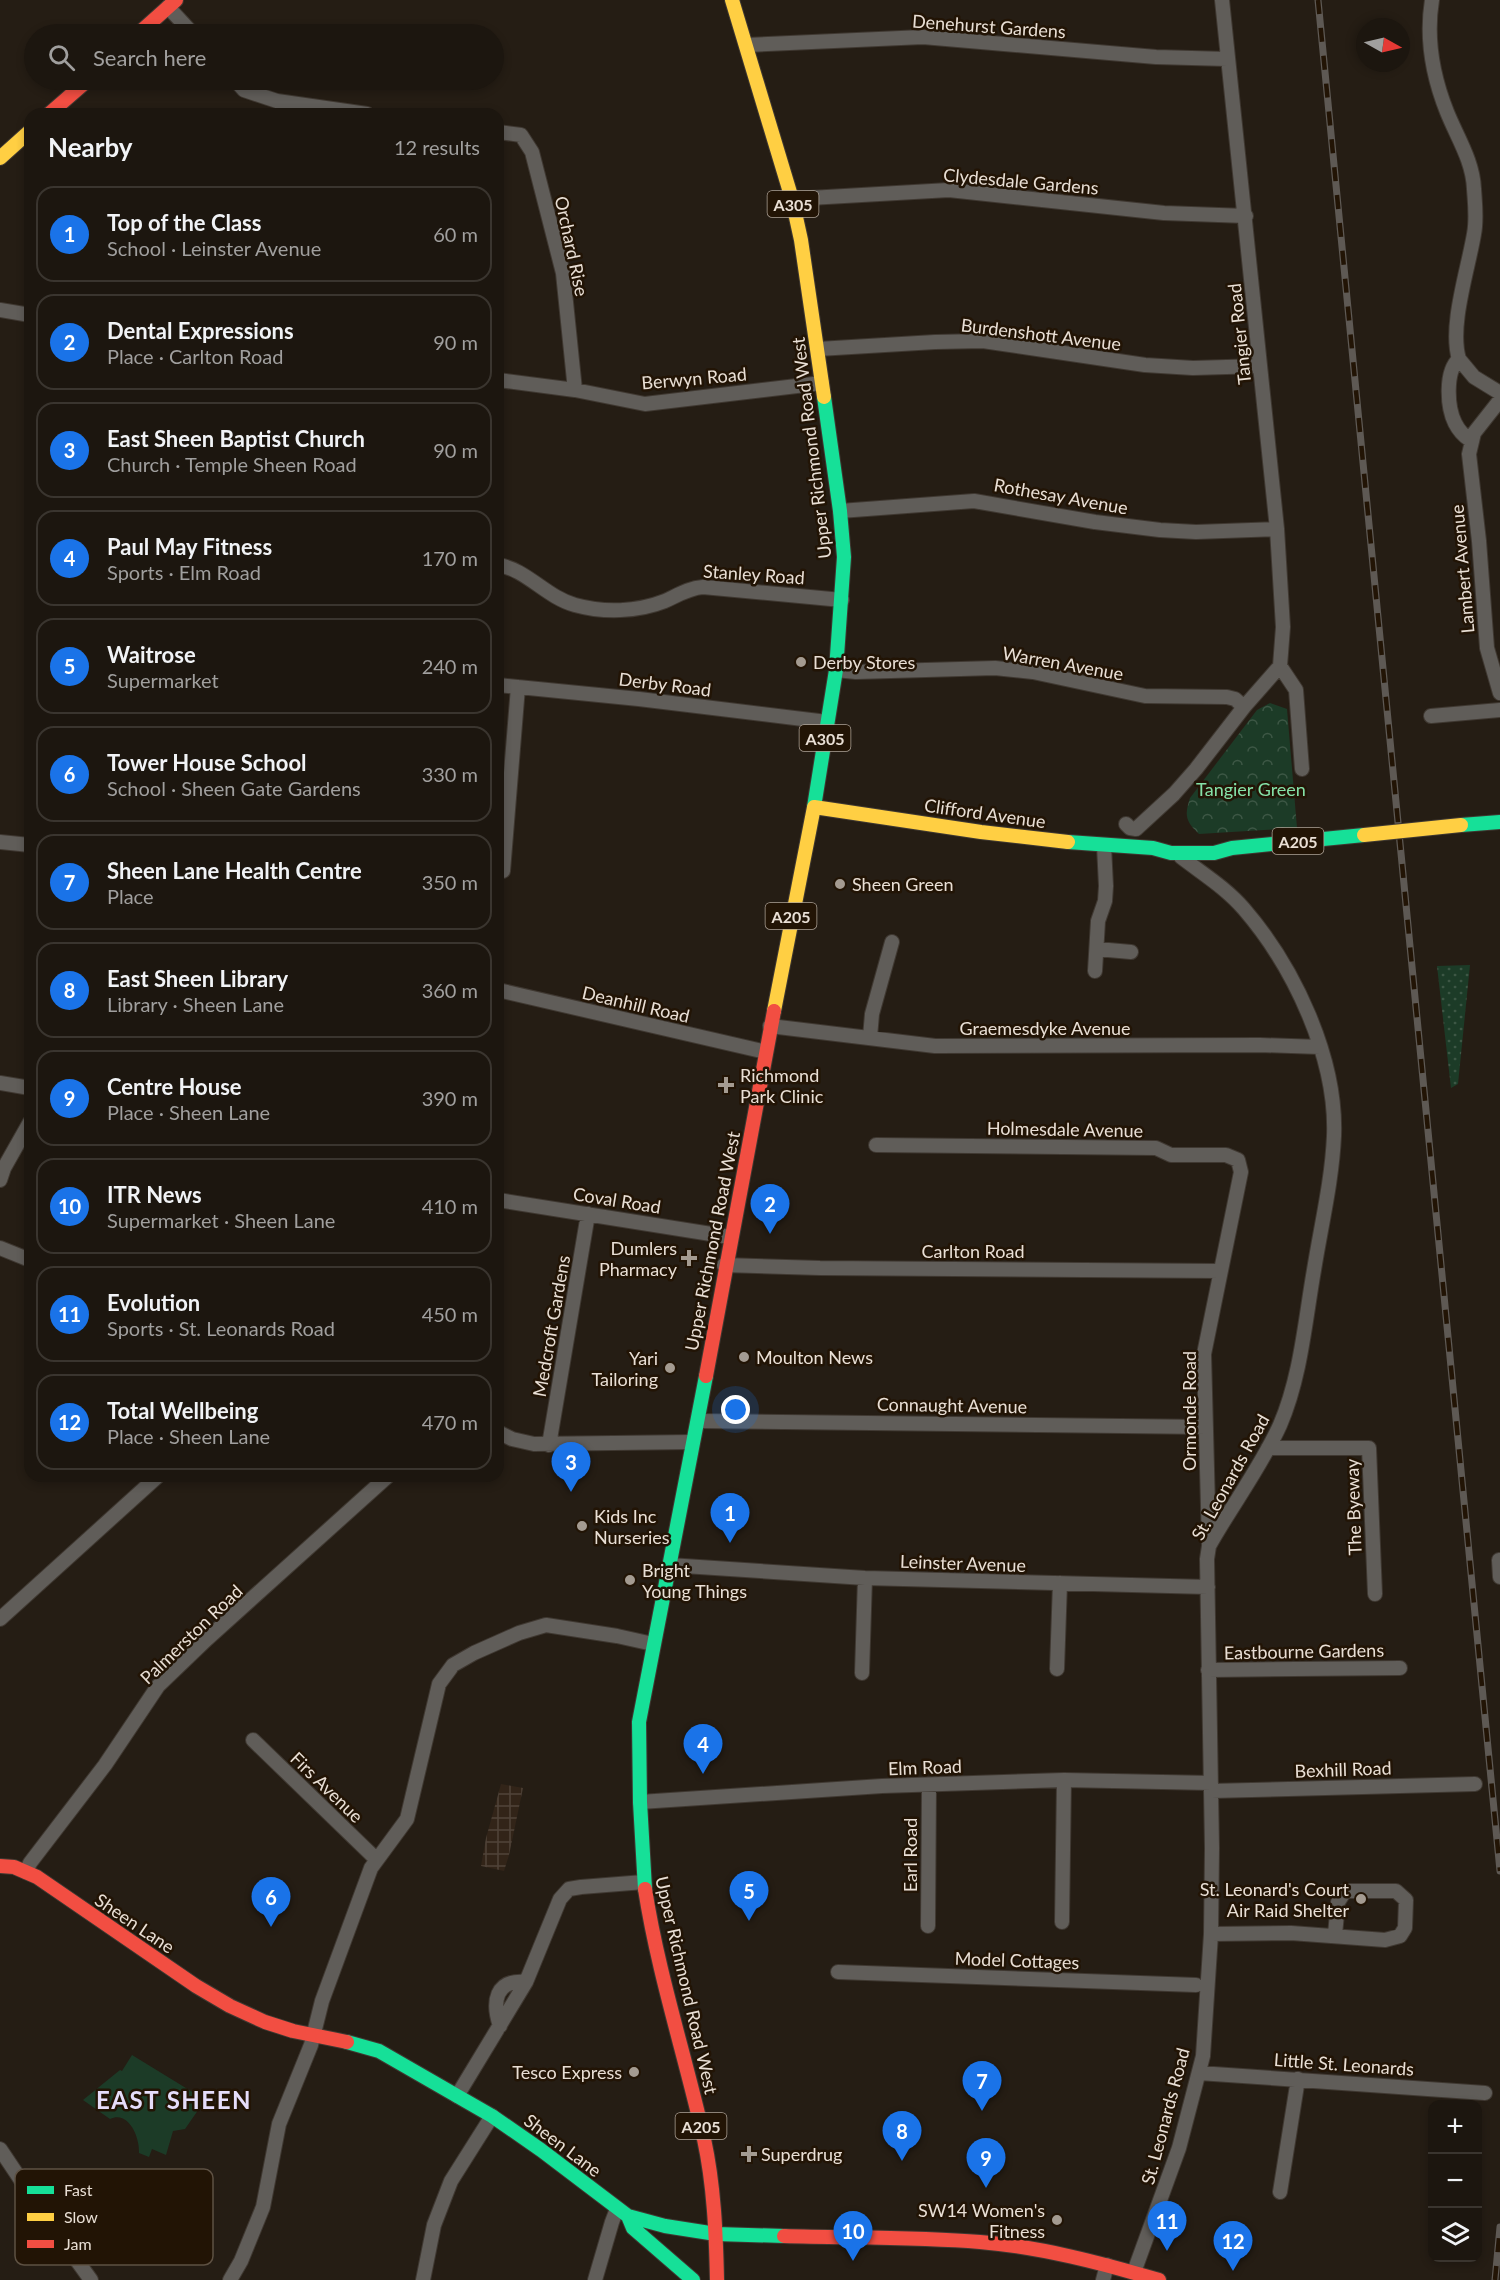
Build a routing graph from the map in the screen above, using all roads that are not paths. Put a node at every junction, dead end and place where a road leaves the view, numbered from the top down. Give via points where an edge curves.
1 (732, 0) edge
2 (1222, 0) edge
3 (1432, 0) edge
4 (172, 4) edge
5 (149, 24) edge
6 (186, 24) edge
7 (747, 45) junction
8 (1227, 59) junction
9 (77, 90) edge
10 (244, 90) edge
11 (56, 108) edge
12 (326, 108) edge
13 (504, 133) edge
14 (24, 136) edge
15 (0, 158) edge
16 (792, 199) junction
17 (1246, 216) junction
18 (0, 310) edge
19 (24, 314) edge
20 (818, 349) junction
21 (1459, 359) junction
22 (1260, 366) junction
23 (504, 381) edge
24 (822, 383) junction
25 (575, 390) junction
26 (1500, 393) edge
27 (1500, 400) edge
28 (1470, 440) junction
29 (840, 511) junction
30 (1277, 529) junction
31 (504, 566) edge
32 (842, 600) junction
33 (1280, 666) junction
34 (836, 669) junction
35 (504, 686) edge
36 (518, 687) junction
37 (1500, 693) edge
38 (1244, 707) junction
39 (1500, 710) edge
40 (1431, 716) dead end
41 (827, 722) junction
42 (1302, 769) dead end
43 (814, 807) junction
44 (1500, 822) edge
45 (1126, 824) dead end
46 (0, 842) edge
47 (24, 844) edge
48 (1104, 846) junction
49 (1153, 848) junction
50 (1232, 848) junction
51 (1180, 853) junction
52 (504, 859) edge
53 (892, 942) dead end
54 (1097, 949) junction
55 (1131, 952) dead end
56 (1095, 971) dead end
57 (504, 991) edge
58 (770, 1026) junction
59 (870, 1037) junction
60 (1320, 1047) junction
61 (766, 1052) junction
62 (0, 1083) edge
63 (24, 1087) edge
64 (24, 1133) edge
65 (876, 1145) dead end
66 (1241, 1172) joint
67 (0, 1180) edge
68 (504, 1201) edge
69 (588, 1214) junction
70 (730, 1237) junction
71 (0, 1248) edge
72 (24, 1258) edge
73 (724, 1265) junction
74 (1221, 1271) junction
75 (698, 1421) junction
76 (1206, 1427) junction
77 (504, 1435) edge
78 (692, 1442) junction
79 (549, 1444) junction
80 (1268, 1448) junction
81 (151, 1482) edge
82 (381, 1482) edge
83 (1209, 1546) junction
84 (1499, 1560) edge
85 (669, 1565) junction
86 (1500, 1577) edge
87 (864, 1578) junction
88 (1060, 1583) junction
89 (1208, 1587) junction
90 (1375, 1594) dead end
91 (0, 1619) edge
92 (653, 1644) junction
93 (1400, 1668) dead end
94 (1057, 1669) dead end
95 (1208, 1670) junction
96 (862, 1673) dead end
97 (253, 1740) dead end
98 (1064, 1780) junction
99 (1475, 1784) dead end
100 (929, 1785) junction
101 (1211, 1787) junction
102 (640, 1802) junction
103 (377, 1860) junction
104 (0, 1863) edge
105 (26, 1872) junction
106 (644, 1882) junction
107 (1062, 1922) dead end
108 (928, 1926) dead end
109 (1211, 1934) junction
110 (1335, 1935) junction
111 (838, 1972) dead end
112 (1196, 1985) dead end
113 (314, 2035) junction
114 (1199, 2073) junction
115 (1298, 2079) junction
116 (1485, 2093) dead end
117 (457, 2096) junction
118 (492, 2116) junction
119 (0, 2149) edge
120 (15, 2172) edge
121 (1280, 2192) dead end
122 (623, 2212) junction
123 (716, 2234) junction
124 (80, 2265) edge
125 (1107, 2265) junction
126 (1134, 2272) junction
127 (91, 2280) edge
128 (230, 2280) edge
129 (423, 2280) edge
130 (595, 2280) edge
131 (693, 2280) edge
132 (717, 2280) edge
133 (1103, 2280) edge
134 (1159, 2280) edge

1 - 7 main road, Upper Richmond Road West / A305
2 - 8 street, Tangier Road
3 - 21 street via 1433,65 1474,185 1475,231 1455,327
4 - 5 main road
4 - 6 street
7 - 8 street, Denehurst Gardens via 923,37 1156,57
7 - 16 main road, Upper Richmond Road West / A305
8 - 17 street, Tangier Road
9 - 11 main road
10 - 12 street via 277,101
13 - 25 street, Orchard Rise via 520,135 532,152 562,273
14 - 15 main road
16 - 17 street, Clydesdale Gardens via 949,190 1164,213
16 - 20 main road, Upper Richmond Road West / A305
17 - 22 street, Tangier Road
18 - 19 street
20 - 22 street, Burdenshott Avenue via 983,341 1145,365
20 - 24 main road, Upper Richmond Road West / A305
21 - 26 street via 1474,377
21 - 28 street via 1452,369 1451,411 1454,422
22 - 30 street, Tangier Road
23 - 25 street, Berwyn Road
24 - 25 street, Berwyn Road via 645,404
24 - 29 main road, Upper Richmond Road West / A305
27 - 28 street
28 - 37 street, Lambert Avenue via 1487,648
29 - 30 street, Rothesay Avenue via 974,501 1160,530
29 - 32 main road, Upper Richmond Road West / A305
30 - 33 street, Tangier Road via 1283,627
31 - 32 street, Stanley Road via 559,599 606,610 638,610 691,588 703,587
32 - 34 main road, Upper Richmond Road West / A305
33 - 38 street
33 - 42 street via 1296,690
34 - 38 street, Warren Avenue via 856,672 996,668 1145,696 1227,697
34 - 41 main road, Upper Richmond Road West / A305
35 - 36 street, Derby Road
36 - 41 street, Derby Road
36 - 52 street
38 - 45 street via 1174,794 1136,829
39 - 40 street
41 - 43 main road, Upper Richmond Road West / A305
43 - 48 main road, Clifford Avenue / A205
43 - 58 main road, Upper Richmond Road West / A205
44 - 50 main road, Clifford Avenue / A205, bridge
46 - 47 street
48 - 49 main road, Clifford Avenue / A205
48 - 54 street via 1105,901 1098,921
49 - 50 main road, Clifford Avenue / A205 via 1204,843
49 - 51 main road, Clifford Avenue / A205
50 - 51 main road, Clifford Avenue / A205 via 1214,853
51 - 60 street, St. Leonards Road via 1244,908 1281,962
53 - 59 street via 872,1014
54 - 55 street
54 - 56 street
57 - 61 street, Deanhill Road
58 - 59 street, Graemesdyke Avenue
58 - 61 main road, Upper Richmond Road West / A205
59 - 60 street, Graemesdyke Avenue via 935,1046
60 - 80 street, St. Leonards Road via 1333,1123 1330,1179 1299,1364
61 - 70 main road, Upper Richmond Road West / A205
62 - 63 street
64 - 67 street
65 - 66 street, Holmesdale Avenue via 1156,1148 1171,1155 1226,1155 1238,1160
66 - 74 street, Ormonde Road
68 - 69 street, Coval Road
69 - 70 street, Coval Road
69 - 79 street, Medcroft Gardens
70 - 73 main road, Upper Richmond Road West / A205
71 - 72 street
73 - 74 street, Carlton Road
73 - 75 main road, Upper Richmond Road West / A205
74 - 76 street, Ormonde Road via 1204,1354
75 - 76 street, Connaught Avenue
75 - 78 main road, Upper Richmond Road West / A205
76 - 83 street, Ormonde Road
77 - 79 street
78 - 79 street
78 - 85 main road, Upper Richmond Road West / A205
80 - 83 street, St. Leonards Road
80 - 90 street, The Byeway via 1369,1448
81 - 91 street
82 - 105 street, Palmerston Road via 158,1686
83 - 89 street, St. Leonards Road
84 - 86 street
85 - 87 street, Leinster Avenue
85 - 92 main road, Upper Richmond Road West / A205
87 - 88 street, Leinster Avenue
87 - 96 street
88 - 89 street, Leinster Avenue
88 - 94 street
89 - 95 street, St. Leonards Road
92 - 102 main road, Upper Richmond Road West / A205 via 639,1722
92 - 103 street via 546,1625 510,1637 453,1665 439,1684 407,1819
93 - 95 street, Eastbourne Gardens
95 - 101 street, St. Leonards Road
97 - 103 street, Firs Avenue
98 - 100 street, Elm Road
98 - 101 street, Elm Road
98 - 107 street
99 - 101 street, Bexhill Road
100 - 102 street, Elm Road
100 - 108 street, Earl Road
101 - 109 street, St. Leonards Road
102 - 106 main road, Upper Richmond Road West / A205
103 - 113 street via 329,1981
104 - 105 main road, Sheen Lane
105 - 113 main road, Sheen Lane via 230,2006 265,2022
106 - 117 street via 569,1889 560,1899 526,1982
106 - 123 main road, Upper Richmond Road West / A205 via 704,2140
109 - 110 street
109 - 114 street, St. Leonards Road
110 - 110 street via 1384,1940 1400,1936 1405,1928 1406,1900 1396,1891 1345,1891 1338,1902
111 - 112 street, Model Cottages
113 - 117 main road, Sheen Lane via 379,2051
113 - 128 street via 279,2124 263,2207
114 - 115 street, Little St. Leonards
114 - 126 street, St. Leonards Road via 1179,2148
115 - 116 street, Little St. Leonards
115 - 121 street
117 - 118 main road, Sheen Lane
118 - 122 main road, Sheen Lane
118 - 129 street via 452,2181 434,2225
119 - 120 street
122 - 123 main road, Sheen Lane via 665,2226
122 - 130 street via 612,2222
122 - 131 main road via 633,2228
123 - 125 main road, Sheen Lane via 981,2242
123 - 132 main road, Upper Richmond Road West / A205
124 - 127 street
125 - 126 main road, Sheen Lane
125 - 133 street
126 - 134 main road, Sheen Lane

